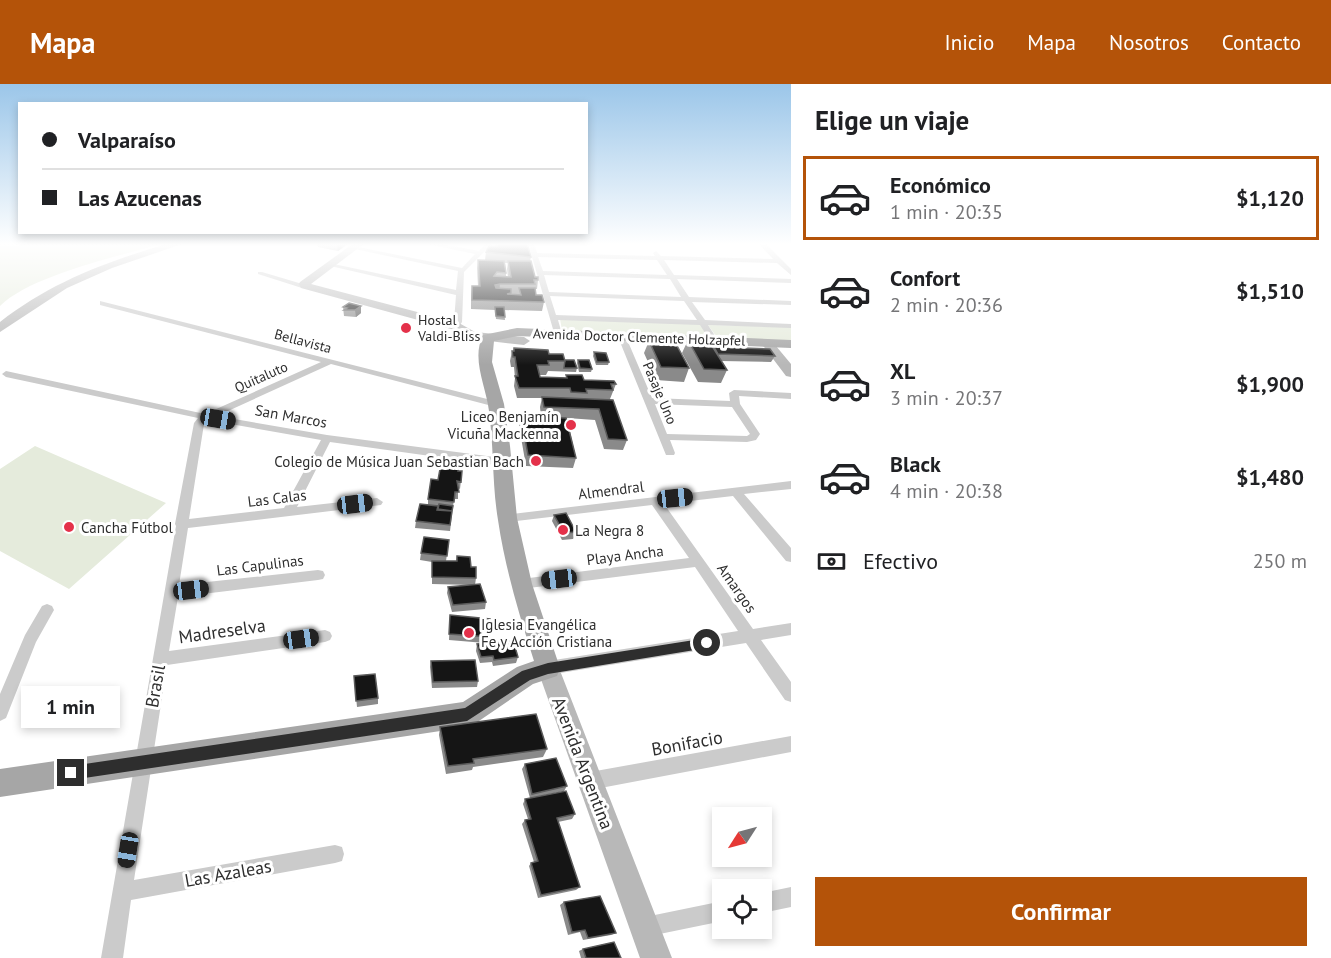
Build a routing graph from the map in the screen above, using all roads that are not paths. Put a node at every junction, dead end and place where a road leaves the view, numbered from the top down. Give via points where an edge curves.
1 (66, 284) edge
2 (297, 284) edge
3 (419, 284) edge
4 (460, 284) edge
5 (544, 284) edge
6 (676, 284) edge
7 (305, 286) joint
8 (459, 292) junction
9 (547, 294) junction
10 (688, 299) junction
11 (103, 303) dead end
12 (791, 303) edge
13 (553, 317) junction
14 (702, 323) junction
15 (791, 326) edge
16 (455, 327) junction
17 (0, 328) edge
18 (558, 334) junction
19 (520, 337) junction
20 (488, 338) junction
21 (623, 340) junction
22 (716, 344) junction
23 (791, 344) edge
24 (770, 346) junction
25 (791, 351) edge
26 (328, 362) junction
27 (485, 362) junction
28 (791, 373) edge
29 (6, 374) dead end
30 (791, 396) edge
31 (649, 401) junction
32 (496, 404) junction
33 (735, 405) junction
34 (206, 417) junction
35 (665, 437) junction
36 (327, 438) junction
37 (670, 453) dead end
38 (502, 462) junction
39 (791, 485) edge
40 (736, 492) junction
41 (655, 500) junction
42 (377, 502) dead end
43 (288, 512) junction
44 (507, 518) junction
45 (181, 524) junction
46 (791, 557) edge
47 (698, 562) junction
48 (318, 575) dead end
49 (521, 584) junction
50 (170, 592) junction
51 (47, 610) dead end
52 (791, 629) edge
53 (325, 636) dead end
54 (750, 636) junction
55 (160, 659) junction
56 (548, 668) junction
57 (791, 695) edge
58 (0, 713) edge
59 (791, 744) edge
60 (142, 763) junction
61 (590, 781) junction
62 (0, 783) edge
63 (334, 854) dead end
64 (122, 892) junction
65 (791, 897) edge
66 (772, 901) edge
67 (712, 913) edge
68 (644, 927) junction
69 (112, 958) edge
70 (656, 958) edge

1 - 17 street via 32,303
2 - 7 street, Avenida Doctor Clemente Holzapfel
3 - 8 street
4 - 8 street
5 - 9 street
6 - 10 street
7 - 16 street, Avenida Doctor Clemente Holzapfel
8 - 16 street
9 - 10 street
9 - 13 street
10 - 12 street
10 - 14 street
11 - 26 street, Bellavista
13 - 14 street
13 - 18 street
14 - 15 street
14 - 22 street
16 - 19 street
16 - 20 street, Avenida Doctor Clemente Holzapfel via 472,336
18 - 19 main road, Avenida Doctor Clemente Holzapfel
18 - 21 main road, Avenida Doctor Clemente Holzapfel
19 - 20 main road, Avenida Doctor Clemente Holzapfel
19 - 21 main road, Avenida Doctor Clemente Holzapfel
19 - 27 main road via 502,346
20 - 27 main road
21 - 22 main road, Avenida Doctor Clemente Holzapfel
21 - 31 street, Pasaje Uno
22 - 24 main road, Avenida Doctor Clemente Holzapfel
23 - 24 main road, Avenida Doctor Clemente Holzapfel
24 - 25 main road, Avenida Doctor Clemente Holzapfel
24 - 28 street
26 - 32 street, Bellavista
26 - 34 street, Quitaluto
27 - 32 main road, Avenida Argentina
29 - 34 street, San Marcos
30 - 33 street via 738,392 732,395
31 - 33 street
31 - 35 street, Pasaje Uno
32 - 38 main road, Avenida Argentina
33 - 35 street via 754,434 752,438
34 - 36 street, San Marcos
34 - 45 street, Brasil via 199,423
35 - 37 street, Pasaje Uno
36 - 38 street, San Marcos
36 - 43 street
38 - 44 main road, Avenida Argentina
39 - 40 street, Almendral
40 - 41 street, Almendral
40 - 46 street
41 - 44 street, Almendral
41 - 47 street, Amargos
42 - 43 street, Las Calas
43 - 45 street, Las Calas
44 - 49 main road, Avenida Argentina
45 - 50 street, Brasil
47 - 49 street, Playa Ancha
47 - 54 street, Amargos
48 - 50 street, Las Capulinas
49 - 56 main road, Avenida Argentina
50 - 55 street, Brasil
51 - 58 street via 30,639
52 - 54 street
53 - 55 street, Madreselva
54 - 56 street
54 - 57 street, Amargos
55 - 60 street, Brasil
56 - 60 main road via 526,675 467,714
56 - 61 street, Avenida Argentina
59 - 61 street, Bonifacio
60 - 62 main road
60 - 64 street, Brasil
61 - 68 street, Avenida Argentina
63 - 64 street, Las Azaleas
64 - 69 street, Brasil
65 - 66 street
67 - 68 street
68 - 70 street, Avenida Argentina

